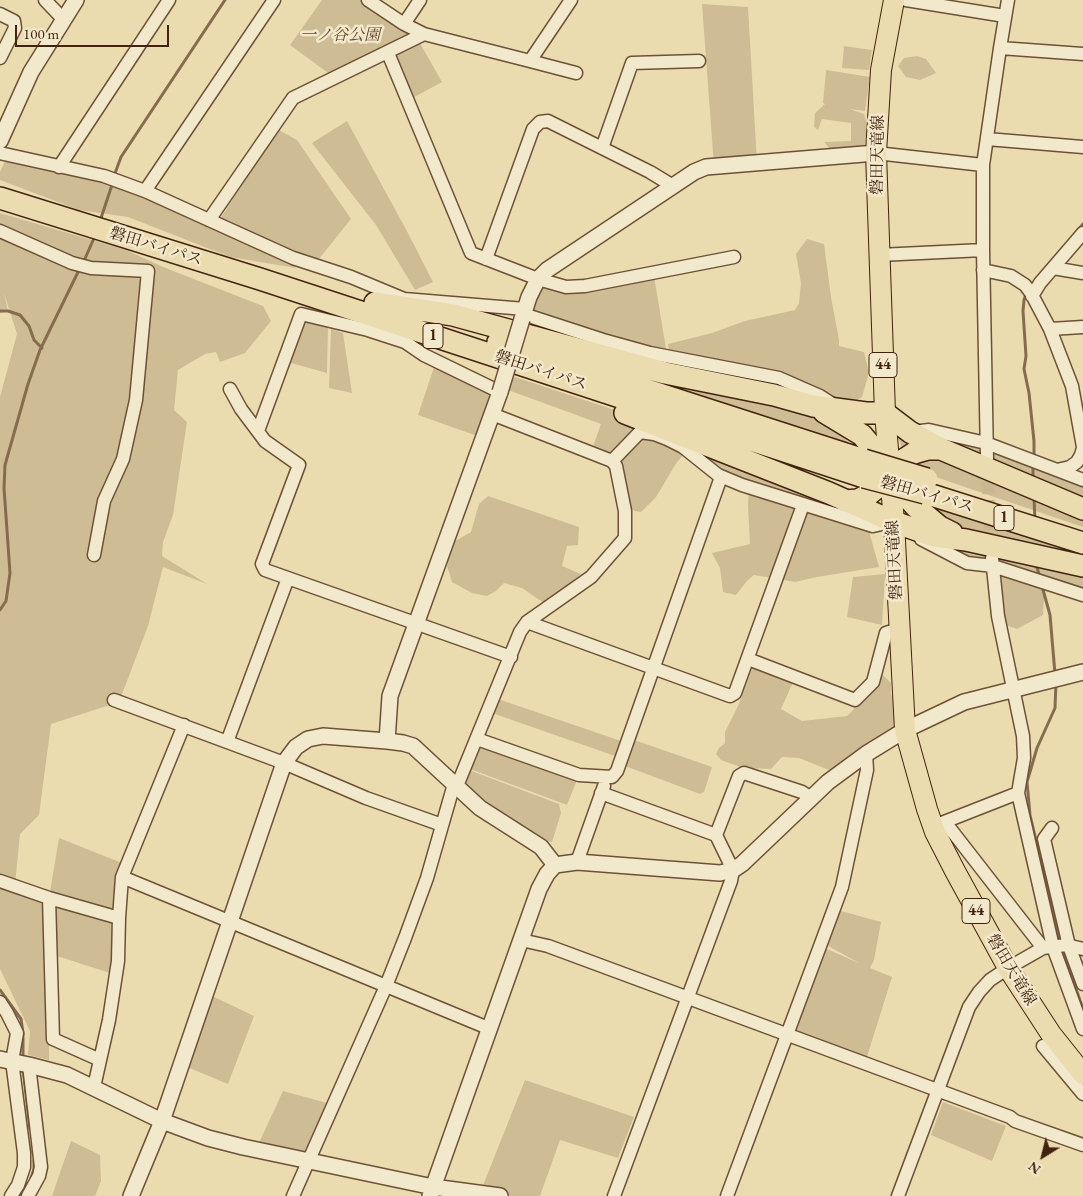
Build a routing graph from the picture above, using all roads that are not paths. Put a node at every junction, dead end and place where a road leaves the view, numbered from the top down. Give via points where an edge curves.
1 (45, 0) edge
2 (76, 0) edge
3 (169, 0) edge
4 (274, 0) edge
5 (368, 0) edge
6 (420, 0) edge
7 (571, 0) edge
8 (894, 0) edge
9 (906, 0) edge
10 (1008, 0) edge
11 (0, 14) edge
12 (1006, 16) junction
13 (64, 20) junction
14 (404, 24) junction
15 (424, 34) junction
16 (1000, 48) junction
17 (388, 53) junction
18 (1083, 54) edge
19 (0, 58) edge
20 (530, 61) junction
21 (699, 61) dead end
22 (576, 74) dead end
23 (987, 140) junction
24 (0, 141) edge
25 (1083, 147) edge
26 (602, 148) junction
27 (0, 153) edge
28 (876, 153) junction
29 (983, 165) junction
30 (59, 167) junction
31 (673, 186) junction
32 (2, 191) edge
33 (145, 191) junction
34 (209, 220) junction
35 (0, 231) edge
36 (1083, 233) edge
37 (983, 250) junction
38 (879, 255) junction
39 (734, 257) dead end
40 (486, 259) junction
41 (1053, 268) junction
42 (983, 270) junction
43 (1083, 274) edge
44 (538, 279) junction
45 (1029, 291) junction
46 (372, 309) junction
47 (523, 314) junction
48 (1083, 327) edge
49 (1050, 329) junction
50 (230, 389) dead end
51 (500, 392) junction
52 (813, 406) junction
53 (842, 410) junction
54 (884, 413) junction
55 (492, 414) junction
56 (258, 431) junction
57 (910, 432) junction
58 (986, 443) junction
59 (1083, 448) edge
60 (942, 449) junction
61 (987, 458) tunnel mouth
62 (612, 460) junction
63 (889, 470) junction
64 (1057, 470) junction
65 (721, 477) junction
66 (1083, 480) edge
67 (926, 486) junction
68 (845, 501) junction
69 (803, 504) junction
70 (1083, 508) edge
71 (894, 522) junction
72 (1083, 529) edge
73 (966, 540) junction
74 (1083, 543) edge
75 (94, 556) dead end
76 (992, 559) junction
77 (1083, 566) edge
78 (288, 578) junction
79 (1083, 595) edge
80 (416, 622) junction
81 (527, 622) junction
82 (899, 629) junction
83 (510, 657) junction
84 (748, 659) junction
85 (654, 668) junction
86 (1083, 672) edge
87 (1013, 690) junction
88 (114, 700) dead end
89 (184, 725) junction
90 (905, 730) junction
91 (477, 739) junction
92 (386, 741) junction
93 (227, 742) junction
94 (866, 754) junction
95 (284, 763) junction
96 (607, 777) junction
97 (456, 785) junction
98 (1018, 793) junction
99 (601, 794) junction
100 (811, 798) junction
101 (939, 824) junction
102 (442, 825) junction
103 (1052, 828) dead end
104 (716, 835) junction
105 (577, 862) junction
106 (555, 865) junction
107 (733, 870) junction
108 (122, 877) junction
109 (0, 881) edge
110 (49, 898) junction
111 (119, 918) junction
112 (229, 921) junction
113 (521, 940) junction
114 (1058, 947) junction
115 (1083, 949) edge
116 (1008, 968) junction
117 (1083, 984) edge
118 (386, 986) junction
119 (688, 997) junction
120 (0, 1002) edge
121 (488, 1028) junction
122 (1083, 1029) edge
123 (787, 1034) junction
124 (1043, 1046) dead end
125 (100, 1060) junction
126 (4, 1062) edge
127 (29, 1065) junction
128 (1083, 1074) edge
129 (94, 1087) junction
130 (938, 1090) junction
131 (1083, 1094) edge
132 (162, 1122) junction
133 (1083, 1145) edge
134 (310, 1160) junction
135 (431, 1192) edge
136 (11, 1196) edge
137 (28, 1196) edge
138 (131, 1196) edge
139 (293, 1196) edge
140 (500, 1196) edge
141 (614, 1196) edge
142 (727, 1196) edge
143 (898, 1196) edge

1 - 13 street
2 - 13 street
3 - 30 street
4 - 33 street
5 - 14 street
6 - 14 street
7 - 20 street
8 - 28 main road, 磐田天竜線 / 44 via 881,70
9 - 12 street
10 - 12 street
11 - 19 street via 14,21 15,28
12 - 16 street
13 - 24 street via 31,72
14 - 15 street
15 - 17 street
15 - 20 street
16 - 18 street
16 - 23 street
17 - 34 street via 293,98
17 - 40 street via 471,253
20 - 22 street
21 - 26 street via 632,63
23 - 25 street
23 - 29 street
26 - 31 street
26 - 40 street via 548,122 540,122 533,129
27 - 30 street
28 - 29 street
28 - 31 street via 706,167
28 - 38 main road, 磐田天竜線 / 44
29 - 37 street
30 - 33 street via 104,176
31 - 44 street
32 - 46 highway, 磐田バイパス / 1
33 - 34 street
34 - 47 street via 293,258 404,299
35 - 75 street via 90,268 148,271 136,400 123,459 104,501
36 - 41 street
37 - 38 street
37 - 42 street
38 - 54 main road, 磐田天竜線 / 44
39 - 44 street via 585,286 566,287
40 - 44 street
41 - 43 street
41 - 45 street
42 - 45 street via 1011,276
42 - 58 street
44 - 47 street
45 - 49 street
46 - 52 highway via 453,315 665,373
46 - 67 highway, 磐田バイパス / 1, bridge via 864,469
46 - 68 highway, 1 via 422,340 601,404
47 - 51 street, bridge
47 - 53 street via 650,353 779,378 820,396
48 - 49 street
49 - 59 street via 1072,386
50 - 56 street
51 - 55 street
51 - 56 street via 424,356 405,342 301,314
52 - 53 highway
52 - 63 highway via 862,435
53 - 54 highway
54 - 57 highway
54 - 63 main road, 磐田天竜線 / 44
55 - 62 street
55 - 80 street
56 - 78 street via 265,441 299,465 262,564 265,570
57 - 58 street via 928,430
57 - 60 highway
58 - 61 street
58 - 64 street
59 - 64 street via 1076,462
60 - 63 highway via 914,453
60 - 70 highway
62 - 65 street via 640,432 654,434 683,448
62 - 81 street via 625,511 625,538 591,577
63 - 68 highway via 879,486 868,495
63 - 71 main road, 磐田天竜線 / 44
63 - 73 highway via 901,492 928,518
64 - 66 street
65 - 69 street
65 - 85 street
67 - 72 highway, 磐田バイパス / 1
67 - 74 highway, 磐田バイパス / 1
68 - 71 highway, 1
69 - 71 street via 873,526
69 - 84 street
71 - 73 highway, 1 via 934,536
71 - 76 street via 966,564
71 - 82 main road, 磐田天竜線 / 44
73 - 77 highway, 1
76 - 79 street via 1030,577
76 - 87 street via 998,616
78 - 80 street
78 - 93 street
80 - 83 street
80 - 92 street via 390,696
81 - 83 street
81 - 85 street
82 - 84 street via 886,633 873,682 855,700
82 - 90 main road, 磐田天竜線 / 44
83 - 91 street
84 - 85 street via 736,693 730,696
85 - 96 street via 617,771 612,777
86 - 87 street
87 - 90 street via 964,702
87 - 98 street via 1023,736 1024,758
88 - 89 street
89 - 93 street
89 - 108 street
90 - 94 street
90 - 101 main road, 磐田天竜線 / 44
91 - 96 street via 579,775
91 - 97 street
92 - 95 street via 323,736 308,739 296,747
92 - 97 street via 413,746
93 - 95 street
94 - 100 street
94 - 123 street via 867,770 842,887
95 - 102 street via 366,798
95 - 112 street
96 - 99 street
97 - 102 street
97 - 106 street via 480,808 541,847
98 - 101 street
98 - 114 street
99 - 104 street
99 - 105 street
100 - 104 street via 744,773 739,776
100 - 107 street
101 - 114 street
101 - 116 main road, 磐田天竜線 / 44 via 954,871
102 - 118 street via 427,878
103 - 114 street via 1044,839
104 - 107 street
105 - 106 street
105 - 107 street via 720,873
106 - 113 street via 538,889
107 - 119 street
108 - 111 street
108 - 112 street
109 - 110 street
110 - 111 street
110 - 125 street via 53,1039
111 - 125 street via 118,961 110,1020
112 - 118 street
112 - 132 street
113 - 119 street via 548,946
113 - 121 street
114 - 115 street
114 - 116 street
114 - 117 street
114 - 122 street
116 - 128 main road, 磐田天竜線 / 44 via 1051,1034
116 - 130 street via 990,980 969,1007
118 - 121 street
118 - 134 street
119 - 123 street
119 - 141 street
120 - 126 street via 17,1033
121 - 135 street
123 - 130 street
123 - 142 street
124 - 131 street
125 - 129 street
126 - 127 street
126 - 136 street via 24,1153 24,1167
127 - 129 street
127 - 137 street via 41,1168
129 - 132 street
130 - 133 street
130 - 143 street
132 - 134 street via 243,1147
132 - 138 street
134 - 135 street
134 - 139 street
135 - 140 street

